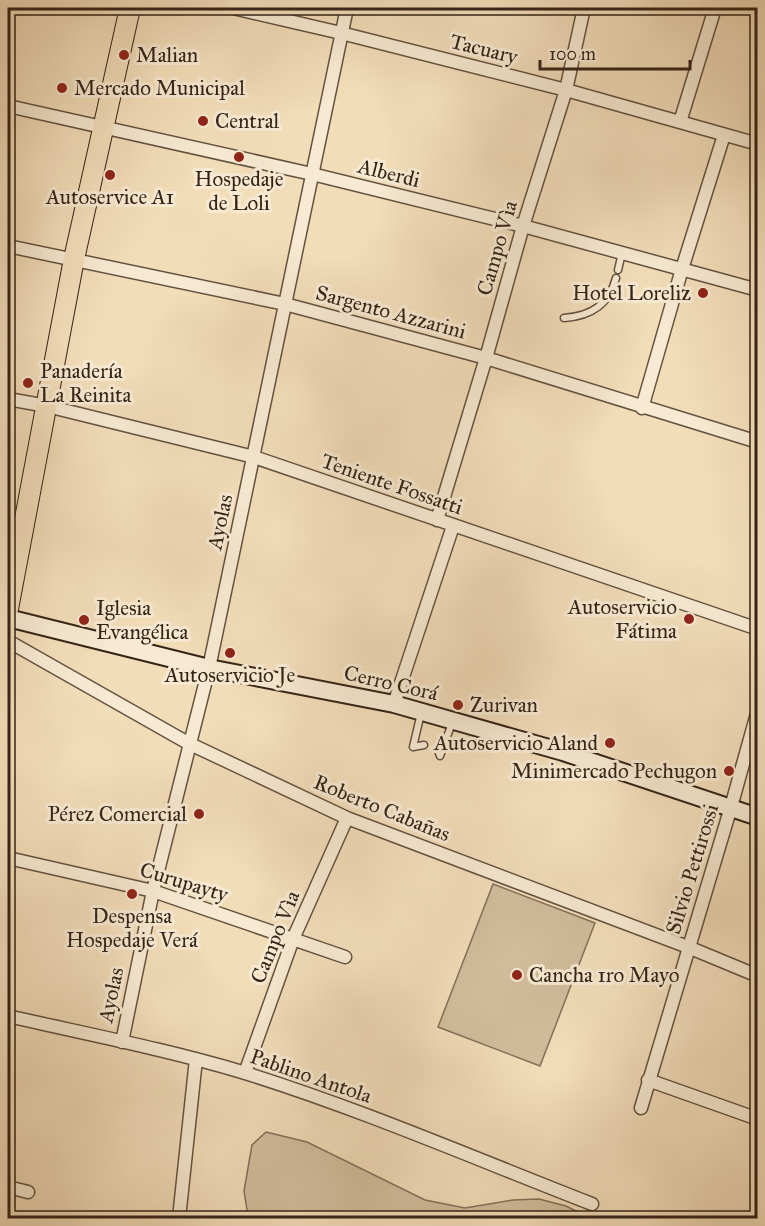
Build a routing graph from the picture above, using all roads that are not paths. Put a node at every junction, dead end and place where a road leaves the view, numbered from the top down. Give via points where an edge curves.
1 (121, 8) edge
2 (130, 8) edge
3 (233, 8) edge
4 (347, 8) edge
5 (584, 8) edge
6 (715, 8) edge
7 (341, 33) junction
8 (566, 90) junction
9 (8, 106) edge
10 (680, 122) junction
11 (100, 125) junction
12 (724, 135) junction
13 (758, 144) edge
14 (312, 174) junction
15 (523, 226) junction
16 (8, 246) edge
17 (622, 253) junction
18 (69, 258) junction
19 (618, 270) dead end
20 (682, 270) junction
21 (616, 278) dead end
22 (758, 290) edge
23 (285, 304) junction
24 (564, 318) dead end
25 (486, 358) junction
26 (8, 399) edge
27 (40, 405) junction
28 (642, 408) junction
29 (758, 442) edge
30 (254, 457) junction
31 (437, 520) junction
32 (453, 526) junction
33 (8, 540) edge
34 (8, 609) edge
35 (8, 618) edge
36 (758, 629) edge
37 (8, 641) edge
38 (208, 668) junction
39 (394, 704) junction
40 (758, 710) edge
41 (422, 712) junction
42 (453, 721) junction
43 (189, 743) junction
44 (424, 745) dead end
45 (438, 750) dead end
46 (731, 807) junction
47 (758, 817) edge
48 (347, 818) junction
49 (8, 858) edge
50 (153, 891) junction
51 (293, 939) junction
52 (688, 946) junction
53 (345, 957) dead end
54 (758, 976) edge
55 (8, 1016) edge
56 (122, 1042) junction
57 (196, 1059) junction
58 (245, 1073) junction
59 (648, 1080) junction
60 (641, 1108) dead end
61 (758, 1119) edge
62 (8, 1187) edge
63 (28, 1191) dead end
64 (592, 1204) dead end
65 (179, 1218) edge

1 - 11 main road
2 - 11 main road
3 - 7 street, Tacuary
4 - 7 street, Ayolas
5 - 8 street, Campo Vìa
6 - 10 street
7 - 8 street, Tacuary
7 - 14 street, Ayolas
8 - 10 street, Tacuary
8 - 15 street, Campo Vìa
9 - 11 street, Alberdi
10 - 12 street, Tacuary
11 - 14 street, Alberdi
11 - 18 main road
12 - 13 street, Tacuary
12 - 20 street
14 - 15 street, Alberdi
14 - 23 street, Ayolas
15 - 17 street, Alberdi
15 - 25 street, Campo Vìa
16 - 18 street, Sargento Azzarini
17 - 19 lane
17 - 20 street, Alberdi
18 - 23 street, Sargento Azzarini
18 - 27 main road
20 - 22 street, Alberdi
20 - 28 street
21 - 24 lane via 607,300 595,311
23 - 25 street, Sargento Azzarini
23 - 30 street, Ayolas
25 - 28 street, Sargento Azzarini
25 - 31 street, Campo Vìa
26 - 27 street, Teniente Fossatti
27 - 30 street, Teniente Fossatti
27 - 33 main road
27 - 34 main road
28 - 29 street, Sargento Azzarini
30 - 31 street, Teniente Fossatti
30 - 38 street, Ayolas
31 - 32 street, Teniente Fossatti
32 - 36 street, Teniente Fossatti
32 - 39 street
35 - 38 street, Cerro Corá
37 - 43 street, Roberto Cabañas
38 - 39 street, Cerro Corá
38 - 43 street, Ayolas
39 - 41 street, Cerro Corá
40 - 46 street, Silvio Pettirossi
41 - 42 street, Cerro Corá
41 - 44 lane via 413,747
42 - 45 lane via 440,756
42 - 46 street, Cerro Corá
43 - 48 street, Roberto Cabañas
43 - 50 street, Ayolas
46 - 47 street, Cerro Corá
46 - 52 street, Silvio Pettirossi
48 - 51 street, Campo Vìa
48 - 52 street, Roberto Cabañas
49 - 50 street, Curupayty
50 - 51 street, Curupayty
50 - 56 street, Ayolas
51 - 53 street, Curupayty
51 - 58 street, Campo Vìa
52 - 54 street, Roberto Cabañas
52 - 59 street, Silvio Pettirossi
55 - 56 street, Pablino Antola
56 - 57 street, Pablino Antola
57 - 58 street, Pablino Antola
57 - 65 street
58 - 64 street, Pablino Antola
59 - 60 street, Silvio Pettirossi
59 - 61 street
62 - 63 street

